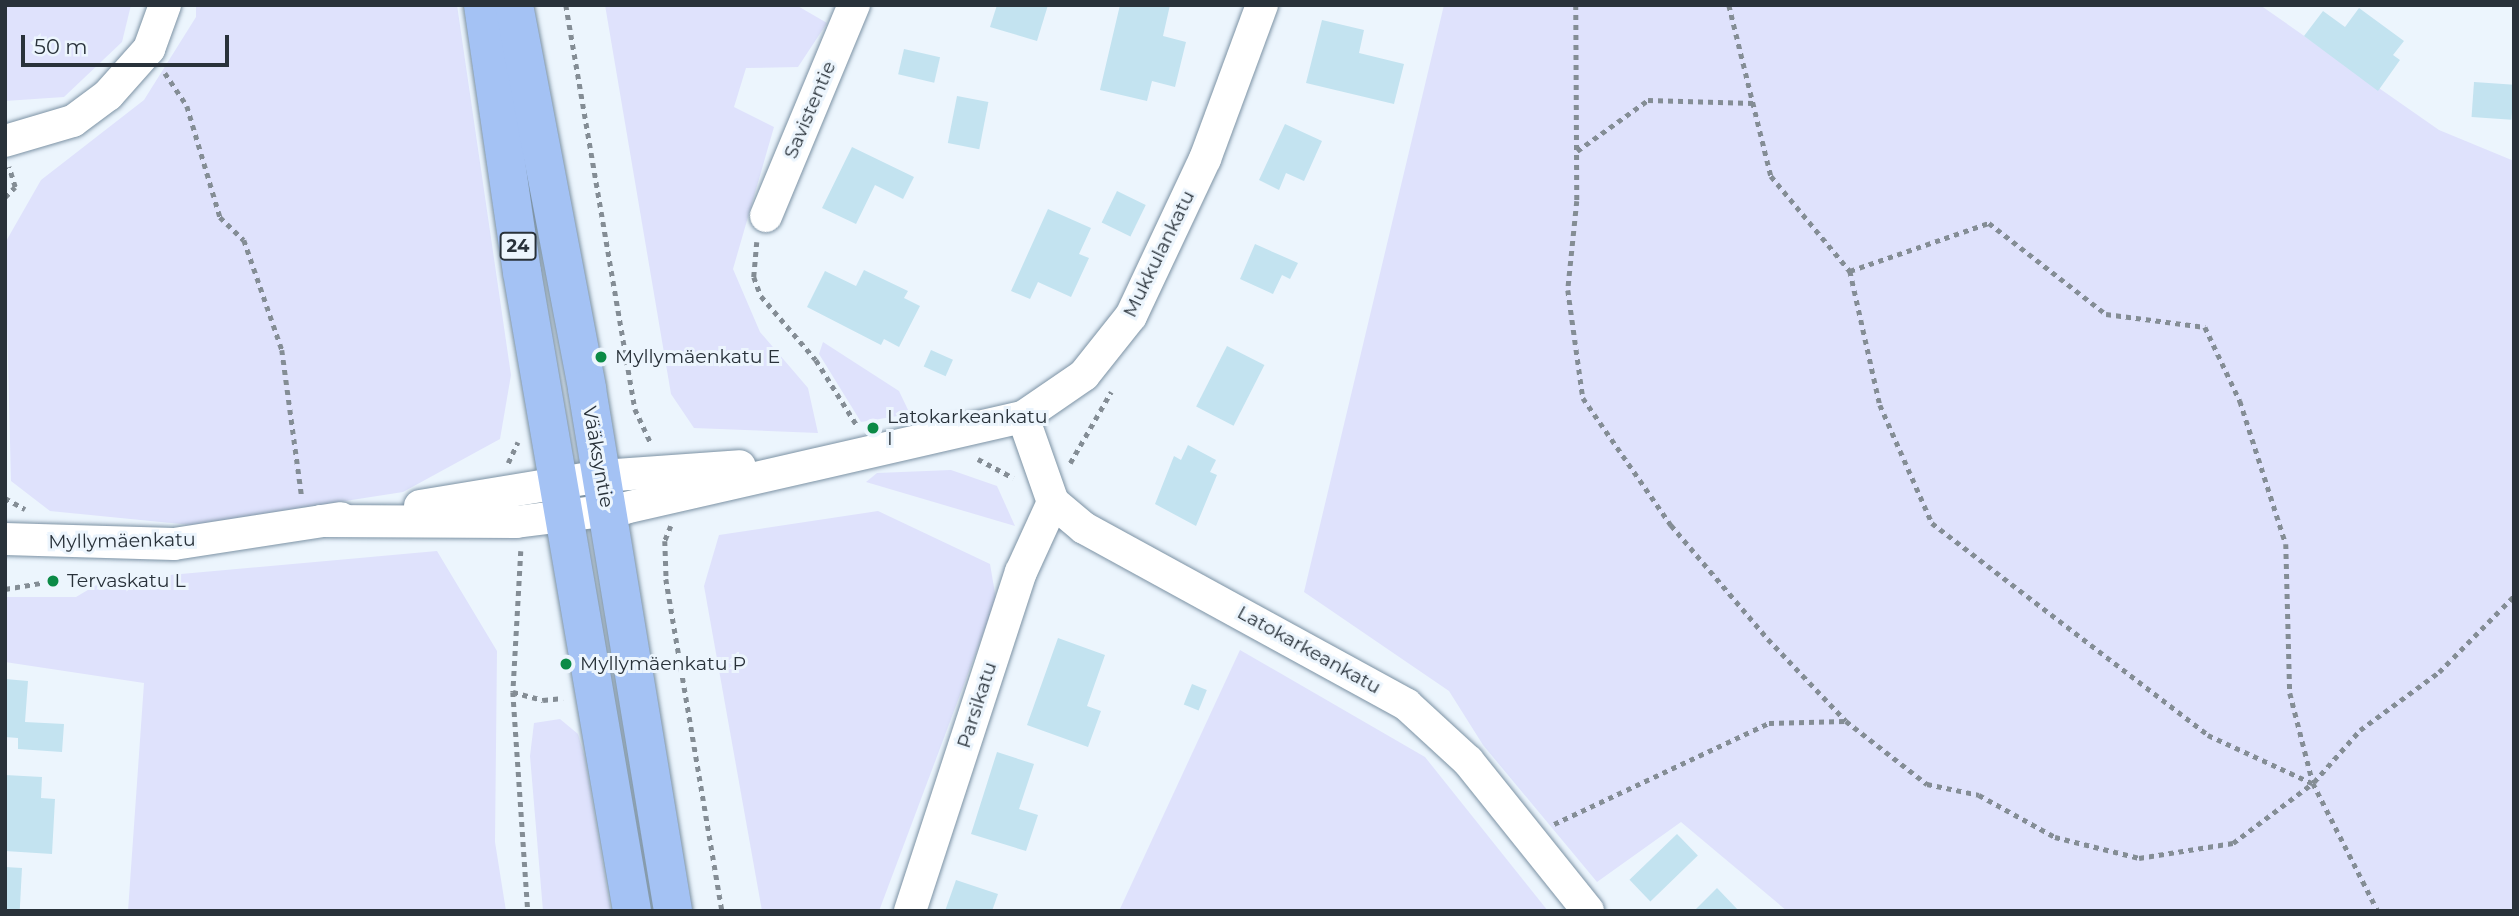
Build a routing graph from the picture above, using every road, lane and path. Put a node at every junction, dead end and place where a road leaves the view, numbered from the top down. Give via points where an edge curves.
1 (165, 5) edge
2 (483, 5) edge
3 (514, 5) edge
4 (854, 5) edge
5 (1262, 5) edge
6 (1576, 5) edge
7 (1729, 5) edge
8 (149, 49) junction
9 (1753, 103) junction
10 (5, 141) edge
11 (1577, 152) junction
12 (5, 155) edge
13 (5, 197) edge
14 (766, 216) joint
15 (1850, 271) junction
16 (1023, 417) junction
17 (854, 442) junction
18 (604, 493) junction
19 (560, 501) junction
20 (1053, 502) junction
21 (313, 522) junction
22 (5, 539) edge
23 (53, 581) dead end
24 (5, 589) edge
25 (2514, 596) edge
26 (513, 692) dead end
27 (1846, 721) junction
28 (2313, 783) junction
29 (1527, 837) junction
30 (528, 911) edge
31 (632, 911) edge
32 (673, 911) edge
33 (909, 911) edge
34 (1588, 911) edge
35 (2378, 911) edge

1 - 8 street
2 - 19 highway, 24
3 - 18 highway, Vääksyntie / 24
4 - 14 street, Savistentie
5 - 16 street, Mukkulankatu via 1205,159 1131,316 1084,375
6 - 11 path
7 - 9 path
8 - 10 street via 108,95 73,121
8 - 21 path via 187,106 220,217 244,240 282,350
9 - 11 path via 1648,100
9 - 15 path via 1771,176
11 - 27 path via 1568,290 1583,398 1671,525
12 - 13 path via 15,187
14 - 17 path via 755,248 754,277 761,296 816,360
15 - 28 path via 1880,405 1932,523 2208,736
15 - 28 path via 1989,223 2106,314 2205,327 2241,401 2286,544 2290,693
16 - 17 street, Mukkulankatu
16 - 20 street
17 - 18 street, Mukkulankatu
18 - 19 street, Myllymäenkatu
18 - 32 highway, Vääksyntie / 24
19 - 21 street, Myllymäenkatu
19 - 31 highway, 24
20 - 29 street, Latokarkeankatu via 1084,528 1315,650 1407,705 1468,761
20 - 33 street, Parsikatu via 1021,572
21 - 22 street, Myllymäenkatu via 174,544
23 - 24 path
25 - 28 path via 2439,672 2360,730
26 - 30 path
27 - 28 path via 1927,784 1979,794 2055,836 2138,858 2233,843
27 - 29 path via 1769,723
28 - 35 path
29 - 34 street, Latokarkeankatu

